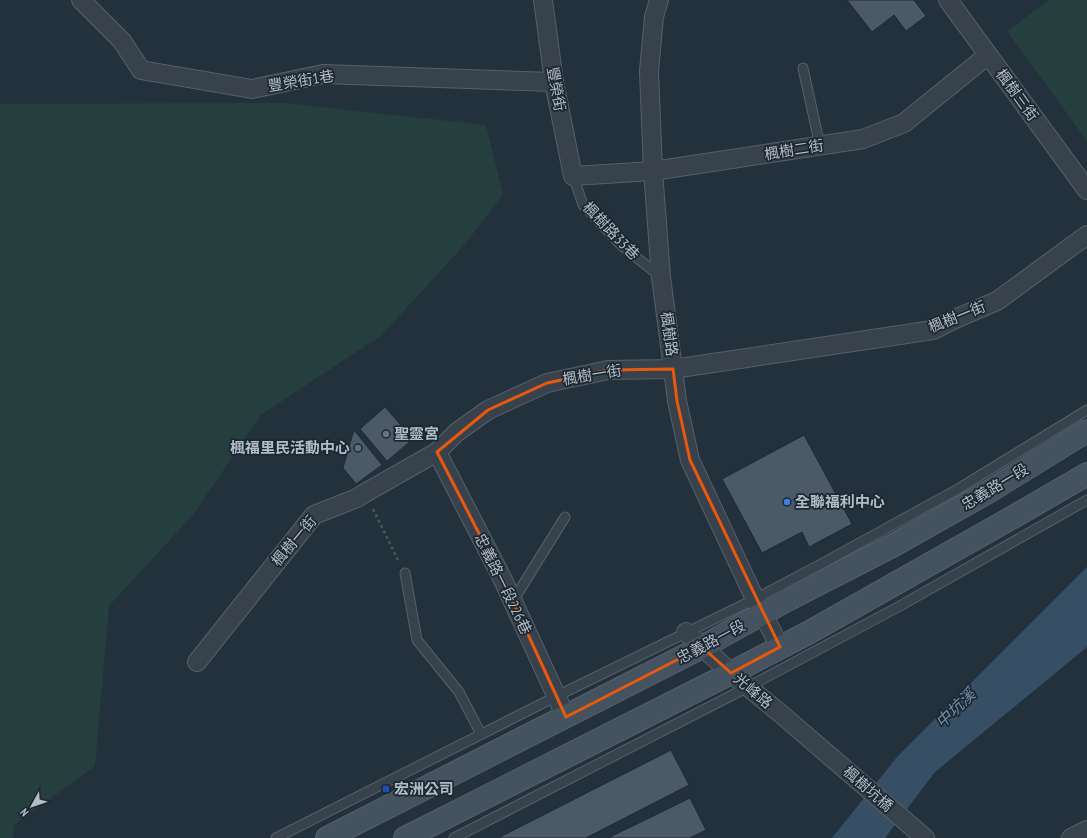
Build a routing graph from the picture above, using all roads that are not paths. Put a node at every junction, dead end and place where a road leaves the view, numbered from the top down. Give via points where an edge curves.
1 (81, 0) edge
2 (543, 0) edge
3 (659, 0) edge
4 (948, 0) edge
5 (988, 54) junction
6 (803, 68) dead end
7 (554, 82) junction
8 (820, 146) junction
9 (653, 171) junction
10 (573, 176) junction
11 (1087, 190) edge
12 (1087, 235) edge
13 (661, 277) junction
14 (673, 369) junction
15 (1087, 410) edge
16 (1087, 431) edge
17 (437, 452) junction
18 (1087, 474) edge
19 (1087, 500) edge
20 (565, 516) dead end
21 (405, 573) road end
22 (513, 601) junction
23 (759, 606) junction
24 (686, 632) junction
25 (702, 647) junction
26 (780, 647) junction
27 (197, 662) dead end
28 (731, 673) junction
29 (748, 687) junction
30 (557, 696) junction
31 (566, 717) junction
32 (481, 734) junction
33 (821, 748) joint
34 (1087, 830) edge
35 (920, 834) edge
36 (276, 838) edge
37 (327, 838) edge
38 (405, 838) edge
39 (454, 838) edge
40 (1071, 838) edge

1 - 7 street, 豐榮街1巷 via 122,41 141,70 252,88 323,74
2 - 7 street, 豐榮街
3 - 9 street, 楓樹路 via 654,17 649,72
4 - 5 street, 楓樹三街
5 - 8 street, 楓樹二街 via 904,123 863,139
5 - 11 street, 楓樹三街
6 - 8 lane
7 - 10 street, 豐榮街
8 - 9 street, 楓樹二街
9 - 10 street, 楓樹二街
9 - 13 street, 楓樹路
10 - 13 lane, 楓樹路33巷 via 583,205 621,245
12 - 14 street, 楓樹一街 via 997,301 933,330
13 - 14 street, 楓樹路
14 - 17 street, 楓樹一街 via 608,370 546,383 488,410 457,432
14 - 23 street, 楓樹路 via 690,460
15 - 23 lane, 忠義路一段 via 952,492 823,563
16 - 23 main road, 忠義路一段 via 988,492 894,545
17 - 22 street, 忠義路一段226巷
17 - 27 street, 楓樹一街 via 356,498 314,515
18 - 26 main road
19 - 29 lane via 904,604
20 - 22 lane
21 - 32 lane via 417,640 459,692
22 - 30 street, 忠義路一段226巷
23 - 24 lane, 忠義路一段
23 - 25 main road, 忠義路一段
23 - 26 street, 楓樹路
24 - 25 street, 光峰路
24 - 30 lane, 忠義路一段
25 - 28 street, 光峰路
25 - 31 main road, 忠義路一段
26 - 28 main road
28 - 29 street, 光峰路
28 - 38 main road
29 - 33 street, 光峰路
29 - 39 lane
30 - 31 street, 忠義路一段226巷
30 - 32 lane, 忠義路一段
31 - 37 main road, 忠義路一段
32 - 36 lane
33 - 35 street, 楓樹坑橋
34 - 40 street

